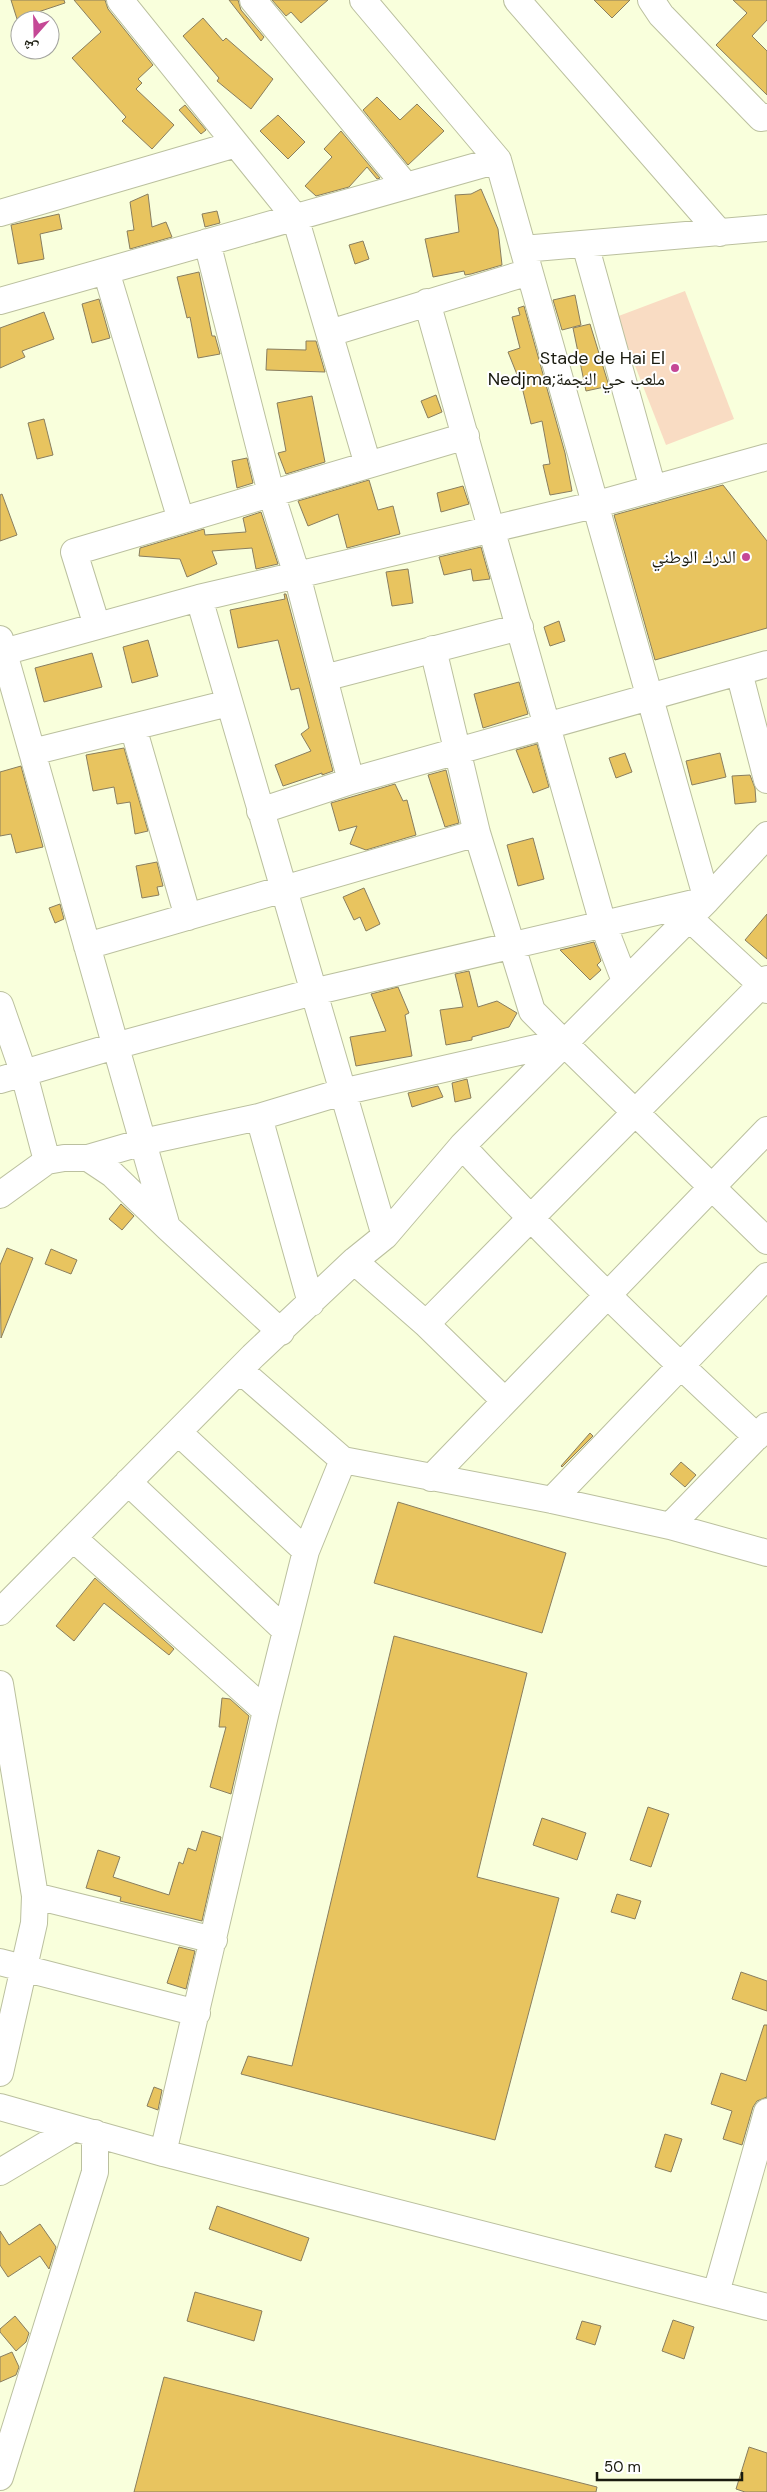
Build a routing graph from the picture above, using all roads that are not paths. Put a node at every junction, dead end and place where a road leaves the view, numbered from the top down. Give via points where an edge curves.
1 (120, 0) edge
2 (253, 0) edge
3 (363, 0) edge
4 (517, 0) edge
5 (663, 5) edge
6 (765, 115) edge
7 (236, 144) junction
8 (498, 160) junction
9 (406, 186) junction
10 (0, 213) edge
11 (295, 217) junction
12 (767, 228) edge
13 (720, 233) junction
14 (207, 242) junction
15 (585, 244) junction
16 (526, 260) junction
17 (106, 271) junction
18 (0, 301) edge
19 (427, 302) junction
20 (330, 333) junction
21 (466, 436) junction
22 (767, 457) edge
23 (368, 465) junction
24 (653, 489) junction
25 (271, 493) junction
26 (594, 505) junction
27 (181, 520) junction
28 (492, 529) junction
29 (297, 575) junction
30 (199, 598) junction
31 (97, 626) junction
32 (520, 627) junction
33 (1, 648) edge
34 (433, 650) junction
35 (767, 664) edge
36 (739, 672) junction
37 (324, 678) junction
38 (649, 696) junction
39 (229, 703) junction
40 (548, 725) junction
41 (132, 726) junction
42 (457, 751) junction
43 (32, 752) junction
44 (767, 780) edge
45 (351, 781) junction
46 (260, 811) junction
47 (477, 833) junction
48 (767, 835) edge
49 (283, 890) junction
50 (707, 900) junction
51 (188, 917) junction
52 (688, 917) junction
53 (603, 924) junction
54 (511, 945) junction
55 (87, 946) junction
56 (624, 981) junction
57 (765, 985) edge
58 (313, 992) junction
59 (0, 1005) edge
60 (563, 1042) junction
61 (115, 1046) junction
62 (12, 1077) edge
63 (342, 1092) junction
64 (635, 1112) junction
65 (259, 1117) junction
66 (767, 1130) edge
67 (143, 1142) junction
68 (462, 1146) junction
69 (88, 1158) junction
70 (47, 1161) junction
71 (712, 1187) junction
72 (0, 1195) edge
73 (530, 1219) junction
74 (167, 1227) junction
75 (385, 1236) junction
76 (767, 1241) edge
77 (354, 1261) junction
78 (767, 1276) edge
79 (607, 1296) junction
80 (311, 1303) junction
81 (426, 1324) junction
82 (281, 1332) junction
83 (681, 1366) junction
84 (238, 1372) junction
85 (505, 1401) junction
86 (178, 1432) junction
87 (762, 1432) edge
88 (343, 1460) junction
89 (431, 1478) junction
90 (128, 1482) junction
91 (552, 1500) junction
92 (670, 1526) junction
93 (73, 1538) junction
94 (306, 1551) junction
95 (767, 1553) edge
96 (0, 1612) edge
97 (286, 1632) junction
98 (0, 1684) edge
99 (266, 1712) junction
100 (35, 1896) junction
101 (214, 1940) junction
102 (0, 1962) edge
103 (25, 1968) junction
104 (197, 2013) junction
105 (0, 2073) edge
106 (0, 2107) edge
107 (767, 2112) edge
108 (85, 2131) junction
109 (163, 2152) junction
110 (0, 2172) edge
111 (716, 2294) junction
112 (767, 2307) edge
113 (0, 2476) edge

1 - 7 street
2 - 9 street
3 - 8 street
4 - 13 street
5 - 6 street
7 - 10 street
7 - 11 street
8 - 9 street
8 - 16 street
9 - 11 street
11 - 14 street
11 - 20 street
12 - 13 street
13 - 15 street
14 - 17 street
14 - 25 street
15 - 16 street
15 - 24 street
16 - 19 street
16 - 26 street
17 - 18 street
17 - 27 street
19 - 20 street
19 - 21 street
20 - 23 street
21 - 23 street
21 - 28 street
22 - 24 street
23 - 25 street
24 - 26 street
25 - 27 street
25 - 29 street
26 - 28 street
26 - 38 street
27 - 31 street via 74,552
28 - 29 street
28 - 32 street
29 - 30 street
29 - 37 street
30 - 31 street
30 - 39 street
31 - 33 street
32 - 34 street
32 - 40 street
33 - 43 street
34 - 37 street
34 - 42 street
35 - 36 street
36 - 38 street
36 - 44 street
37 - 45 street
38 - 40 street
38 - 50 street
39 - 41 street
39 - 46 street
40 - 42 street
40 - 53 street
41 - 43 street
41 - 51 street
42 - 45 street
42 - 47 street
43 - 55 street
45 - 46 street
46 - 49 street
47 - 49 street
47 - 54 street
48 - 50 street
49 - 51 street
49 - 58 street
50 - 52 street
50 - 53 street
51 - 55 street
52 - 56 street
52 - 57 street
53 - 54 street
53 - 56 street
54 - 58 street
54 - 60 street via 532,1011
55 - 61 street
56 - 60 street
57 - 64 street
58 - 61 street
58 - 63 street
59 - 62 street
60 - 63 street
60 - 64 street
60 - 68 street
61 - 62 street
61 - 67 street
62 - 70 street
63 - 65 street
63 - 75 street
64 - 71 street
64 - 73 street
65 - 67 street
65 - 80 street
66 - 71 street
67 - 69 street
67 - 74 street
68 - 73 street
68 - 75 street
69 - 70 street
69 - 74 street via 112,1174
70 - 72 street
71 - 76 street
71 - 79 street
73 - 79 street
73 - 81 street
74 - 82 street
75 - 77 street
77 - 80 street
77 - 81 street
78 - 83 street
79 - 83 street
79 - 85 street
80 - 82 street
81 - 85 street
82 - 84 street
83 - 87 street
83 - 91 street
84 - 86 street
84 - 88 street
85 - 89 street
86 - 90 street
86 - 94 street
87 - 92 street
88 - 89 street
88 - 94 street
89 - 91 street
90 - 93 street
90 - 97 street
91 - 92 street
92 - 95 street
93 - 96 street
93 - 99 street
94 - 97 street
97 - 99 street
98 - 100 street
99 - 101 street
100 - 101 street
100 - 103 street via 34,1923
101 - 104 street
102 - 103 street
103 - 104 street
103 - 105 street
104 - 109 street
106 - 108 street
107 - 111 street
108 - 109 street
108 - 110 street
108 - 113 street via 95,2172
109 - 111 street
111 - 112 street

